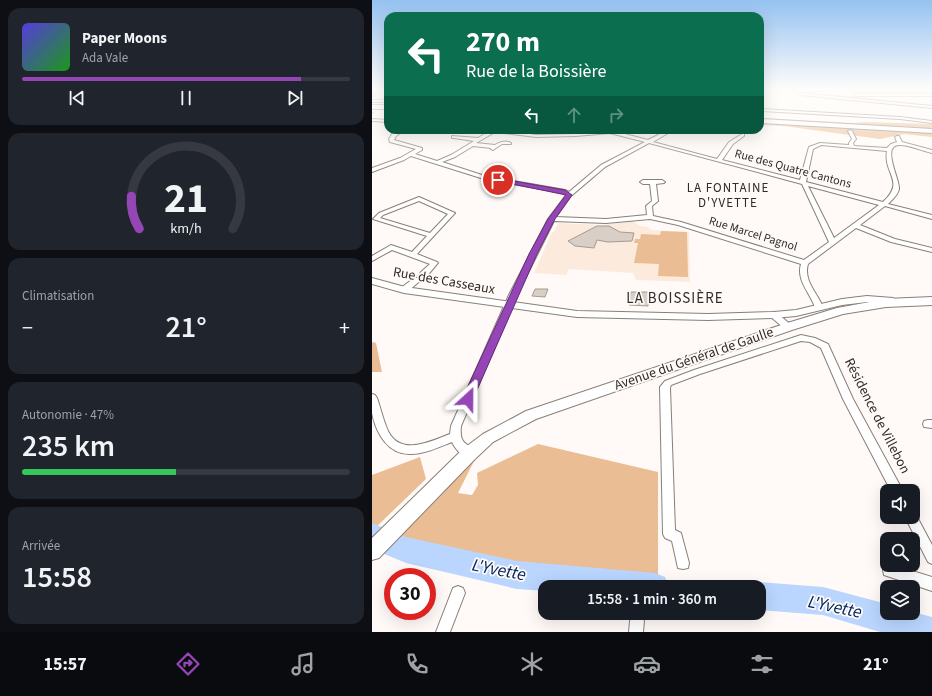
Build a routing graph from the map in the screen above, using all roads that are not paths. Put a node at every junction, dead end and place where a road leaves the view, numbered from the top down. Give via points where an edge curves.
1 (912, 119) edge
2 (372, 120) edge
3 (384, 121) edge
4 (764, 121) edge
5 (932, 122) edge
6 (932, 131) edge
7 (850, 132) dead end
8 (396, 134) edge
9 (487, 134) edge
10 (521, 134) edge
11 (587, 134) edge
12 (617, 134) edge
13 (664, 134) edge
14 (742, 135) dead end
15 (454, 137) dead end
16 (897, 137) dead end
17 (479, 140) junction
18 (649, 142) junction
19 (509, 143) dead end
20 (900, 143) junction
21 (472, 144) junction
22 (852, 147) junction
23 (889, 150) junction
24 (932, 152) edge
25 (410, 154) junction
26 (718, 161) junction
27 (439, 162) junction
28 (372, 170) edge
29 (643, 182) dead end
30 (652, 182) junction
31 (662, 182) dead end
32 (804, 184) junction
33 (569, 195) junction
34 (884, 204) junction
35 (932, 216) edge
36 (650, 217) junction
37 (551, 219) junction
38 (856, 225) junction
39 (431, 235) junction
40 (833, 243) junction
41 (932, 250) edge
42 (413, 255) junction
43 (372, 259) edge
44 (805, 263) junction
45 (424, 274) tunnel mouth
46 (417, 280) tunnel mouth
47 (372, 281) edge
48 (404, 290) junction
49 (905, 301) junction
50 (932, 301) edge
51 (508, 306) junction
52 (819, 307) junction
53 (796, 313) junction
54 (774, 315) junction
55 (805, 322) junction
56 (788, 327) junction
57 (692, 366) junction
58 (372, 398) edge
59 (454, 437) junction
60 (469, 454) junction
61 (893, 484) edge
62 (915, 524) edge
63 (372, 551) edge
64 (932, 558) edge
65 (683, 562) dead end
66 (895, 572) edge
67 (932, 584) edge
68 (458, 593) dead end
69 (443, 632) edge

1 - 5 street
2 - 3 street
4 - 6 main road
7 - 22 street via 854,139
8 - 25 street via 392,140 420,148
9 - 17 street
10 - 11 street
12 - 18 street, Rue des Quatre Cantons
13 - 18 street
14 - 26 street via 731,143
15 - 17 street
16 - 20 street
17 - 21 street
18 - 26 street, Rue des Quatre Cantons
18 - 33 street via 603,166
19 - 21 street via 502,143 495,148
20 - 23 street via 895,143
20 - 24 street
21 - 27 street
22 - 23 street
22 - 32 street via 820,144 810,148
23 - 34 street via 896,189
25 - 27 street
25 - 28 street
26 - 32 street, Rue des Quatre Cantons
27 - 33 street via 469,173 565,192
29 - 30 street
30 - 31 street
30 - 36 street via 655,202 649,206
32 - 34 street, Rue des Quatre Cantons
32 - 40 street
33 - 37 street
34 - 35 street, Rue des Quatre Cantons
34 - 38 street
36 - 37 street, Rue Marcel Pagnol via 606,221
36 - 44 street, Rue Marcel Pagnol via 679,223
37 - 51 street
38 - 40 street
38 - 41 street via 891,241
39 - 39 street via 452,213 419,199 381,214 376,219
39 - 42 street
40 - 44 street
42 - 43 street via 391,248
42 - 45 street via 435,263
44 - 52 street via 805,281
46 - 48 street
47 - 48 street, Rue des Casseaux
48 - 51 street, Rue des Casseaux
49 - 50 main road, Avenue du Général de Gaulle
49 - 52 street, Rue des Casseaux via 867,299
49 - 55 main road, Avenue du Général de Gaulle via 850,309
51 - 54 street, Rue des Casseaux via 577,314 708,317
51 - 59 street via 456,426
52 - 53 street, Rue des Casseaux
53 - 54 street, Rue des Casseaux
53 - 55 street
54 - 56 street
55 - 56 main road, Avenue du Général de Gaulle
56 - 57 main road, Avenue du Général de Gaulle
57 - 60 main road, Avenue du Général de Gaulle via 532,415 488,438
57 - 61 street, Résidence de Villebon via 801,338 825,346 848,400
57 - 65 street, Résidence de Villebon via 665,387 670,534 677,537
58 - 59 street via 386,437 399,450 417,449
59 - 60 street via 460,447
60 - 63 main road, Avenue du Général de Gaulle
62 - 64 street
66 - 67 street
68 - 69 street

